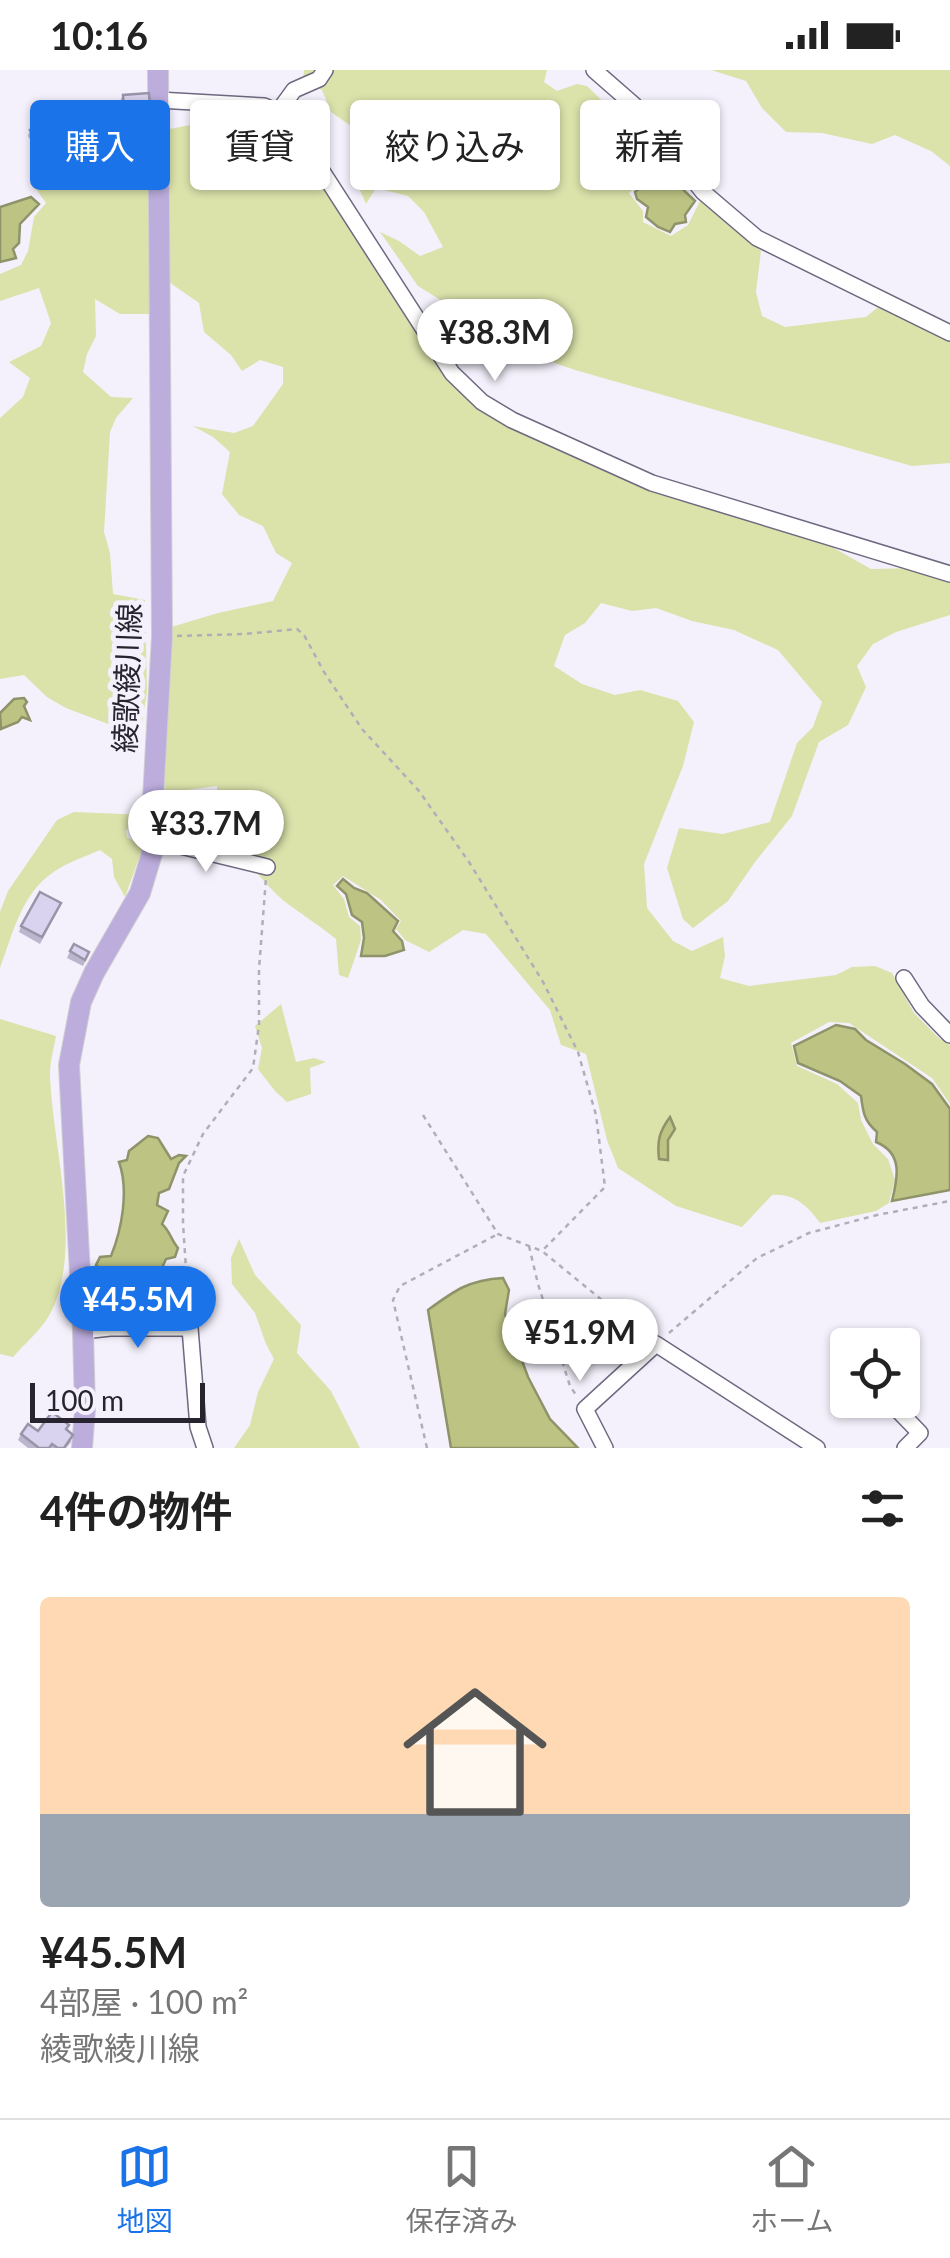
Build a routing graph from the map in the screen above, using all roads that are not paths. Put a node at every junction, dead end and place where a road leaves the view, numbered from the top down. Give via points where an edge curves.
1 (158, 70) edge
2 (325, 70) edge
3 (594, 70) edge
4 (158, 100) edge
5 (287, 100) edge
6 (330, 181) edge
7 (158, 190) edge
8 (950, 333) edge
9 (950, 574) edge
10 (156, 840) junction
11 (267, 867) road end
12 (904, 978) dead end
13 (950, 1036) edge
14 (83, 1331) junction
15 (905, 1418) edge
16 (82, 1448) edge
17 (205, 1448) edge
18 (605, 1448) edge
19 (817, 1448) edge
20 (905, 1448) edge

1 - 4 main road, 綾歌綾川線
2 - 5 street
3 - 8 street via 634,105 703,192 757,238
6 - 9 street via 452,373 482,402 652,482
7 - 10 main road, 綾歌綾川線 via 162,636
10 - 11 street
10 - 14 main road, 綾歌綾川線 via 140,893 81,1002 69,1065
12 - 13 street
14 - 16 main road, 綾歌綾川線
14 - 17 street via 190,1328
15 - 20 street via 920,1433
18 - 19 street via 585,1409 656,1344

